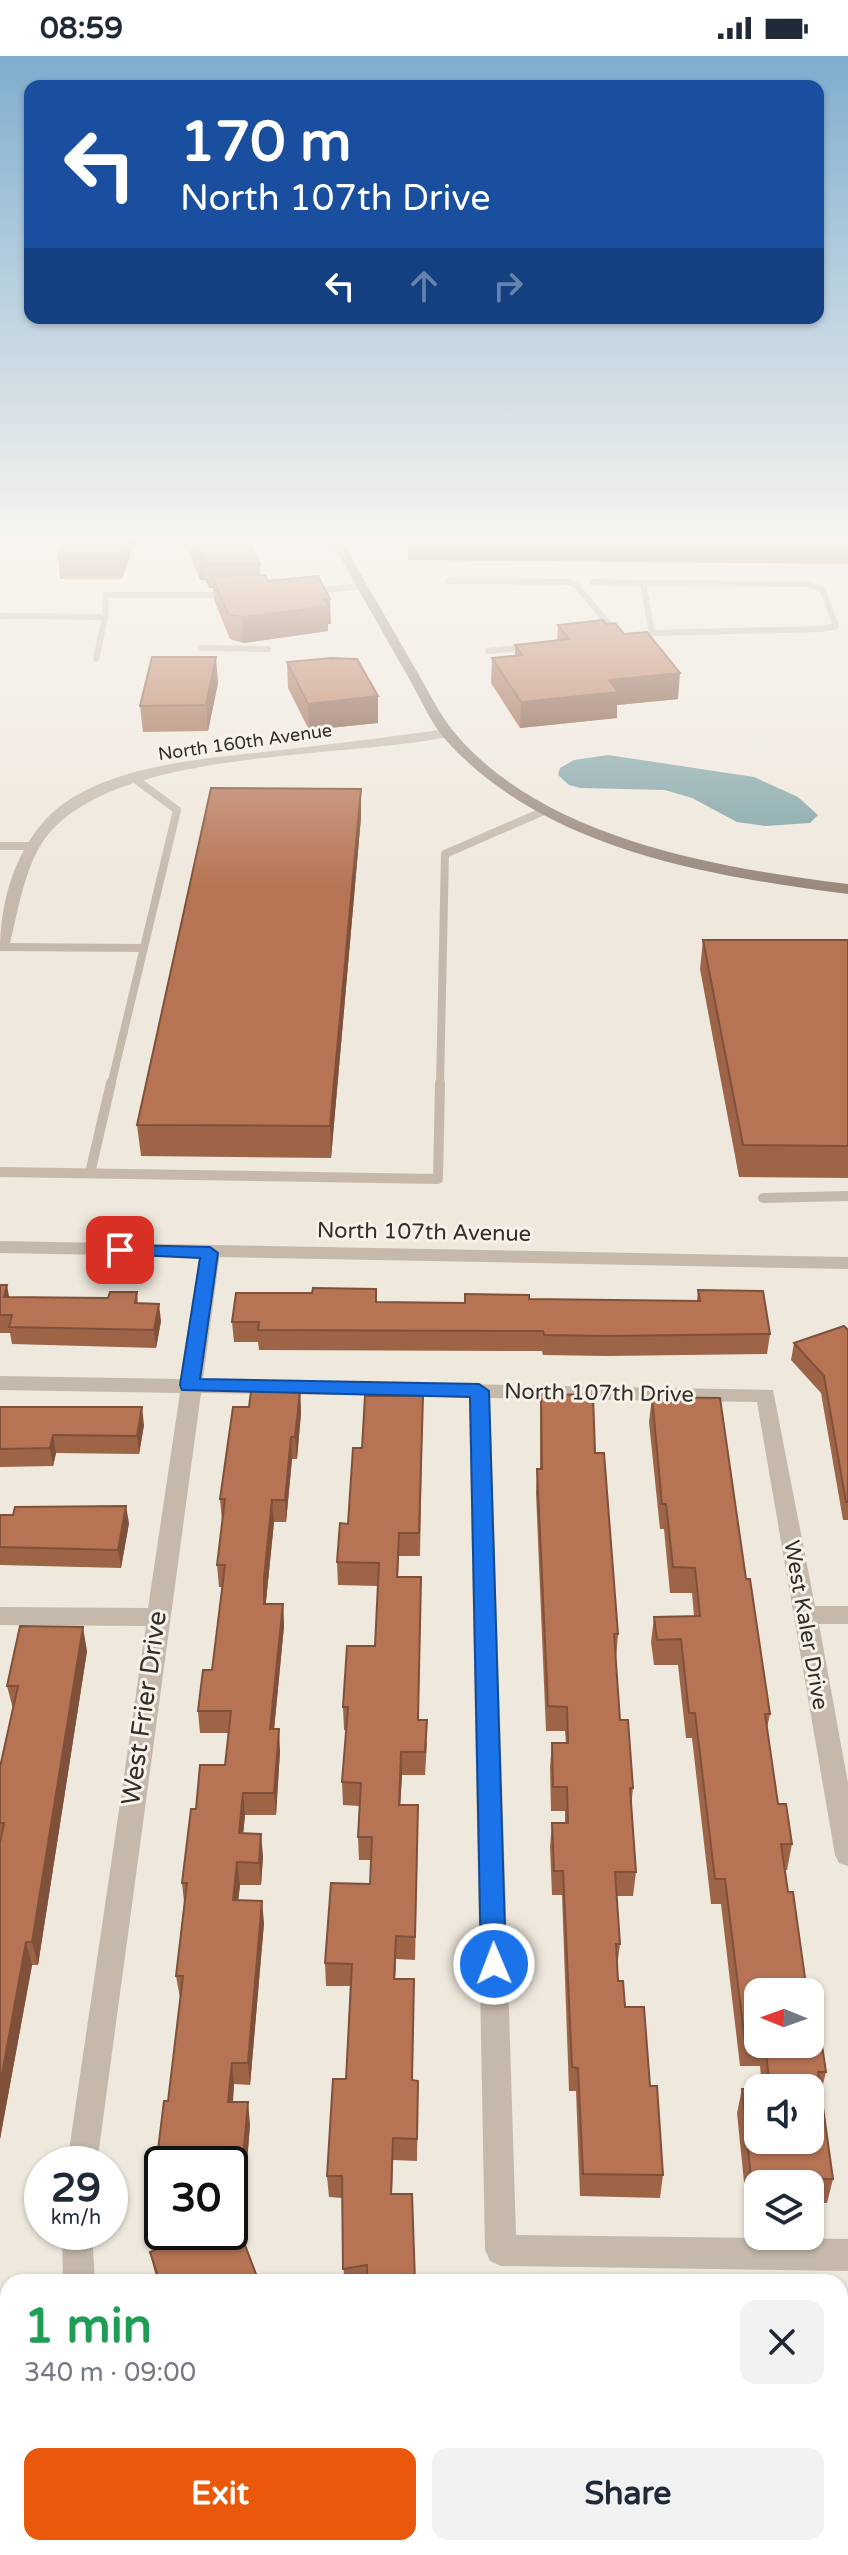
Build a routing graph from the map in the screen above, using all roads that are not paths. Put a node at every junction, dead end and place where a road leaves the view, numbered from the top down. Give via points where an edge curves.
1 (97, 655) edge
2 (402, 655) edge
3 (96, 659) dead end
4 (447, 733) junction
5 (133, 778) junction
6 (546, 810) junction
7 (0, 846) edge
8 (33, 846) junction
9 (848, 889) edge
10 (0, 947) edge
11 (143, 948) junction
12 (0, 1172) edge
13 (90, 1173) junction
14 (848, 1196) edge
15 (763, 1198) dead end
16 (0, 1247) edge
17 (210, 1253) junction
18 (848, 1263) edge
19 (0, 1383) edge
20 (189, 1385) junction
21 (479, 1391) junction
22 (766, 1395) joint
23 (804, 1615) junction
24 (848, 1615) edge
25 (0, 1616) edge
26 (156, 1617) junction
27 (848, 1855) edge
28 (84, 2146) edge
29 (78, 2250) edge
30 (848, 2255) edge
31 (79, 2274) edge

1 - 3 lane
2 - 4 main road
4 - 5 street, North 160th Avenue via 200,764
4 - 6 main road via 483,771
5 - 8 street, North 160th Avenue via 62,812
5 - 11 lane via 177,810
6 - 9 main road via 704,865
6 - 13 lane via 445,854 438,1179
7 - 8 lane
8 - 10 street, North 160th Avenue
10 - 11 lane
11 - 13 lane
12 - 13 lane
14 - 15 lane
16 - 17 street, North 107th Avenue
17 - 18 street, North 107th Avenue
17 - 20 street, West Frier Drive
19 - 20 street, North 107th Drive
20 - 21 street, North 107th Drive
20 - 26 street, West Frier Drive
21 - 22 street, North 107th Drive
21 - 30 street via 501,2250
22 - 23 street, West Kaler Drive
23 - 24 street
23 - 27 street, West Kaler Drive
25 - 26 street
26 - 28 street, West Frier Drive
29 - 31 street

